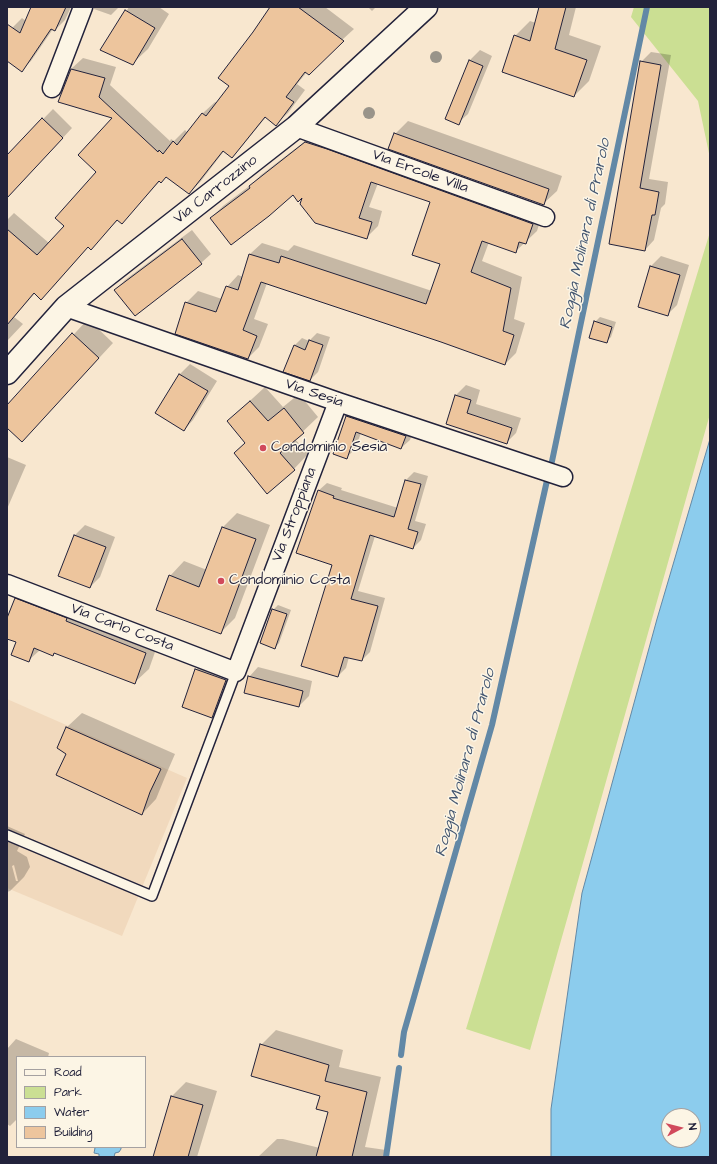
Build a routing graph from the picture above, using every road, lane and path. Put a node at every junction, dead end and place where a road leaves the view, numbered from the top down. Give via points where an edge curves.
1 (83, 7) edge
2 (426, 7) edge
3 (52, 88) dead end
4 (296, 128) junction
5 (545, 217) dead end
6 (66, 307) junction
7 (7, 373) edge
8 (338, 402) junction
9 (563, 477) dead end
10 (7, 584) edge
11 (236, 672) junction
12 (7, 835) edge

1 - 3 street
2 - 4 street, Via Carrozzino
4 - 5 street, Via Ercole Villa
4 - 6 street, Via Carrozzino
6 - 7 street, Via Carrozzino
6 - 8 street, Via Sesia
8 - 9 street, Via Sesia
8 - 11 street, Via Stroppiana
10 - 11 street, Via Carlo Costa
11 - 12 lane via 152,896

